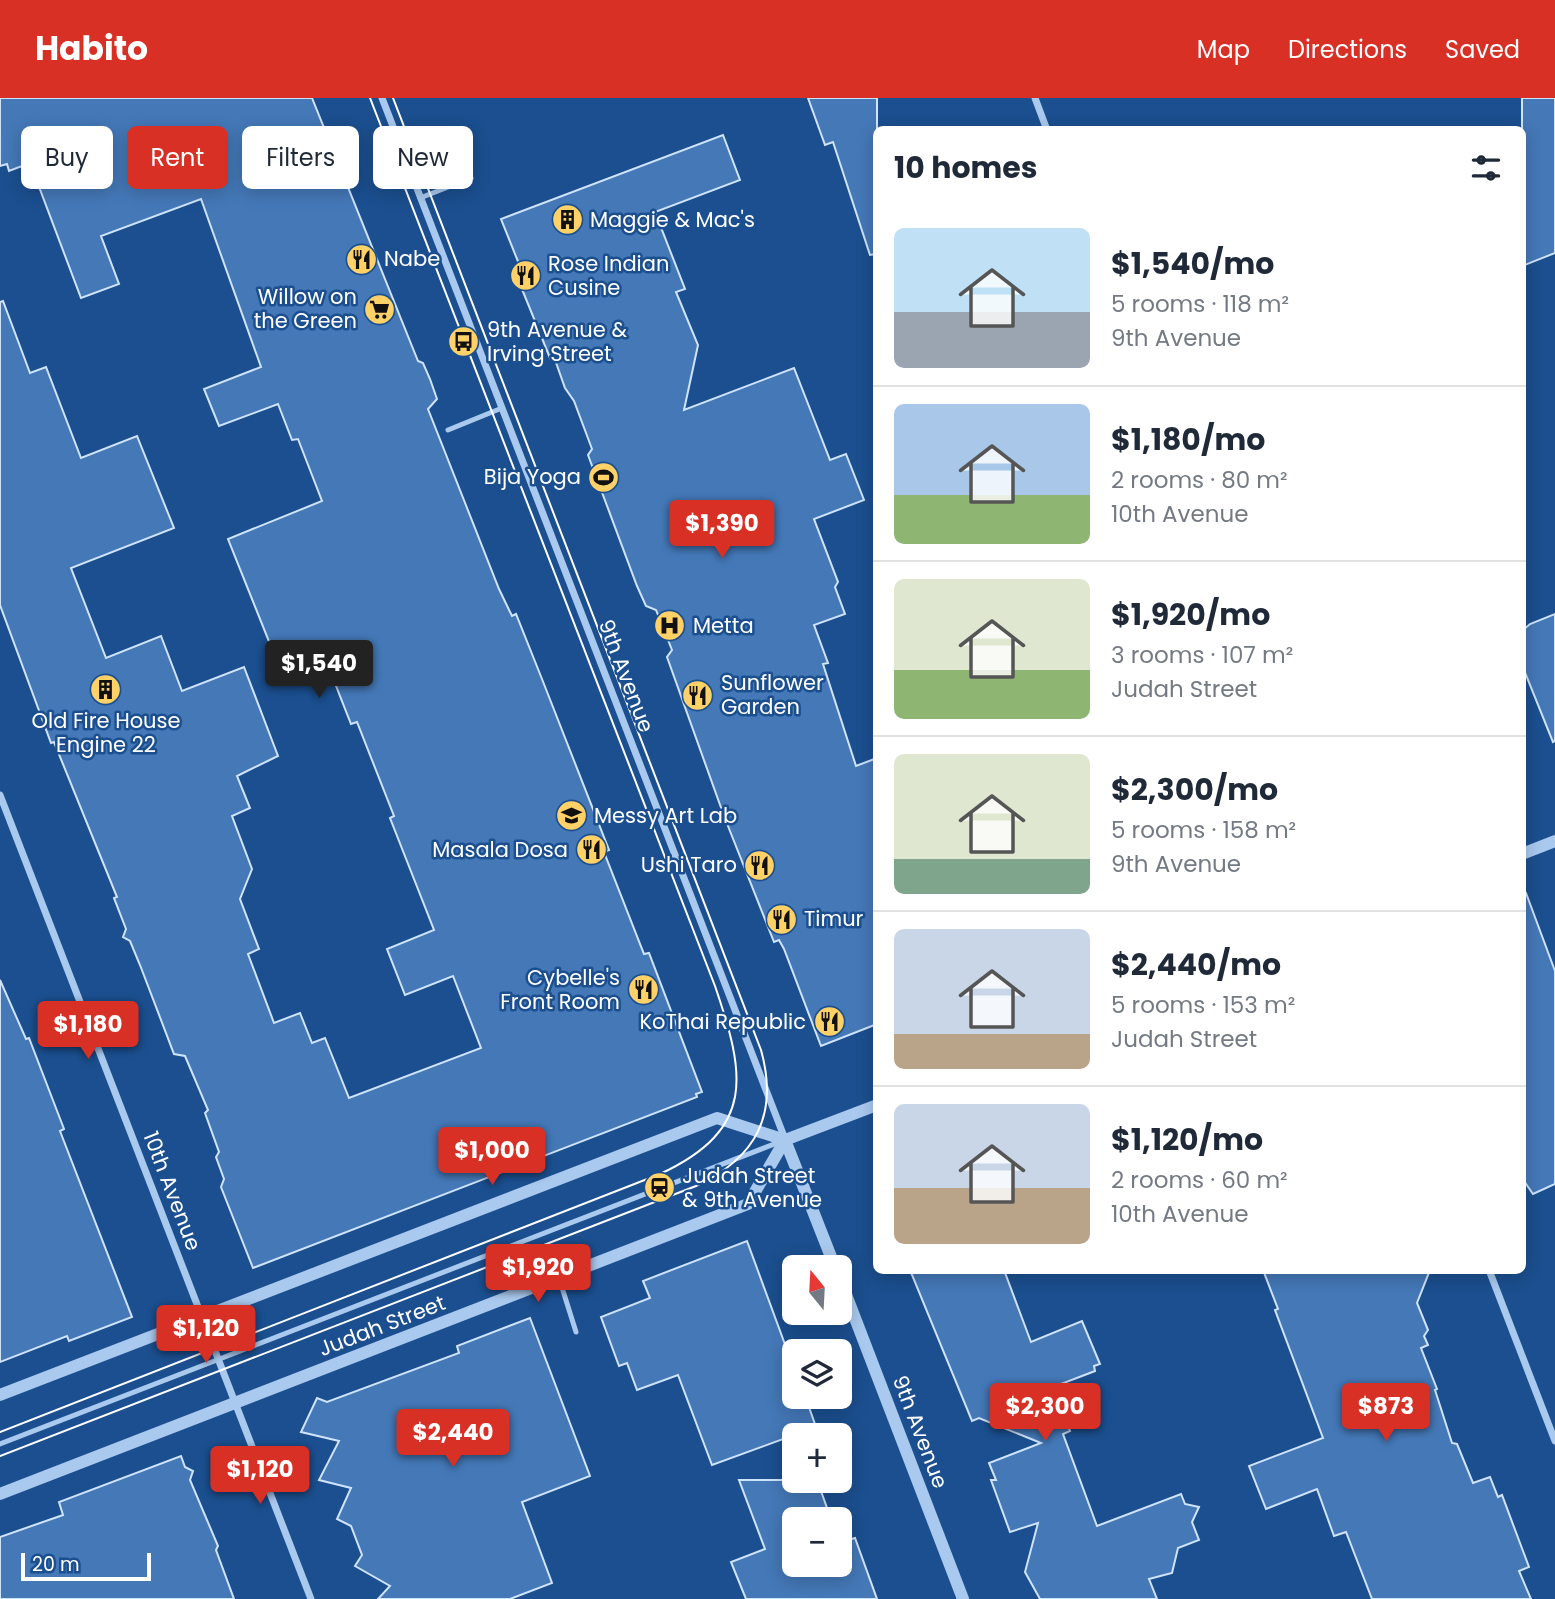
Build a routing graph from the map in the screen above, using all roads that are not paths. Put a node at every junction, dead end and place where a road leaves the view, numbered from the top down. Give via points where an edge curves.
1 (382, 98) edge
2 (1035, 98) edge
3 (1046, 126) edge
4 (443, 189) edge
5 (420, 198) junction
6 (502, 408) junction
7 (448, 430) dead end
8 (0, 795) edge
9 (1555, 841) edge
10 (1526, 852) edge
11 (873, 1107) edge
12 (785, 1140) junction
13 (830, 1255) edge
14 (1491, 1274) edge
15 (559, 1278) junction
16 (852, 1310) edge
17 (202, 1317) junction
18 (576, 1332) dead end
19 (218, 1359) junction
20 (0, 1395) edge
21 (235, 1403) junction
22 (1555, 1441) edge
23 (0, 1444) edge
24 (0, 1494) edge
25 (311, 1599) edge
26 (963, 1599) edge

1 - 5 street, 9th Avenue
2 - 3 street
4 - 5 lane
5 - 6 street, 9th Avenue
6 - 7 lane
6 - 12 street, 9th Avenue
8 - 17 street, 10th Avenue
9 - 10 street
11 - 12 street, Judah Street
12 - 13 street, 9th Avenue
12 - 15 street, Judah Street via 748,1204
12 - 17 street via 717,1118
12 - 19 lane, Judah Street
14 - 22 street
15 - 18 lane
15 - 21 street, Judah Street
16 - 26 street, 9th Avenue
17 - 19 street, 10th Avenue
17 - 20 street
19 - 21 street, 10th Avenue
19 - 23 lane, Judah Street
21 - 24 street, Judah Street
21 - 25 street, 10th Avenue

